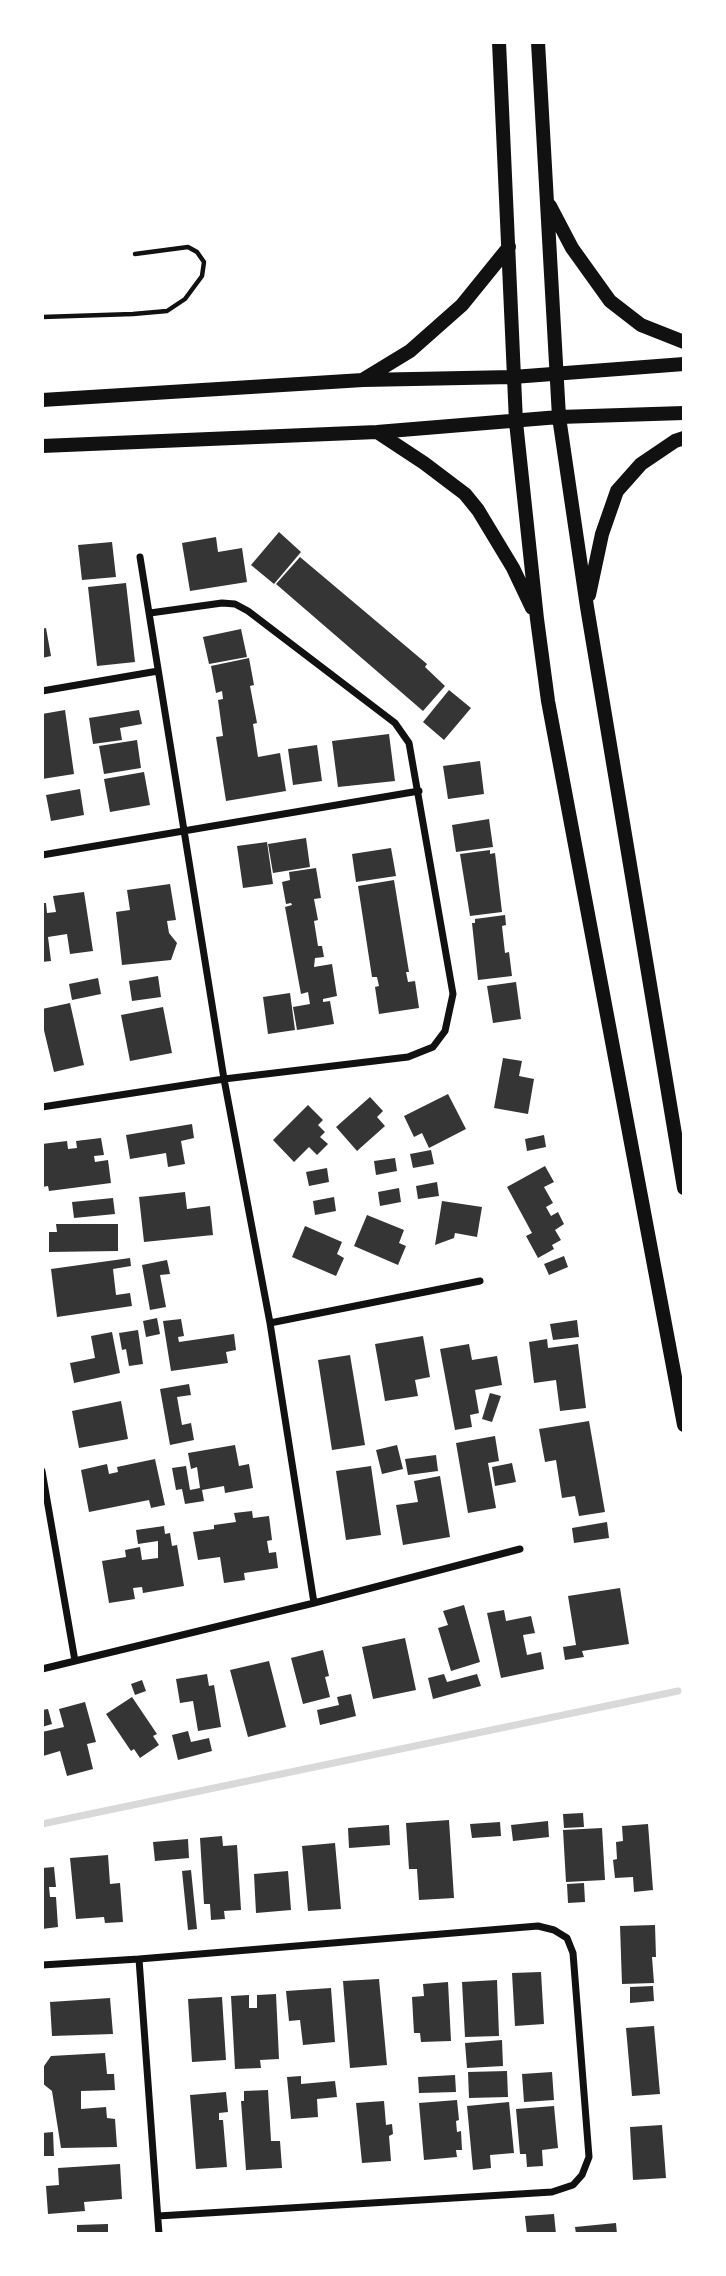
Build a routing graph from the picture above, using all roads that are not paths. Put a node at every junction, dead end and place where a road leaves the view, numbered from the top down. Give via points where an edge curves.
1 (499, 42) edge
2 (538, 42) edge
3 (548, 202) junction
4 (509, 247) junction
5 (135, 254) dead end
6 (42, 317) edge
7 (684, 342) edge
8 (684, 364) edge
9 (556, 373) junction
10 (513, 377) junction
11 (362, 380) junction
12 (42, 400) edge
13 (684, 413) edge
14 (559, 417) junction
15 (516, 422) junction
16 (377, 432) junction
17 (684, 438) edge
18 (42, 446) edge
19 (140, 556) dead end
20 (587, 607) junction
21 (149, 613) junction
22 (537, 618) junction
23 (159, 671) junction
24 (42, 691) edge
25 (419, 791) junction
26 (183, 830) junction
27 (42, 855) edge
28 (224, 1079) junction
29 (42, 1107) edge
30 (684, 1188) edge
31 (480, 1281) dead end
32 (270, 1323) junction
33 (684, 1425) edge
34 (42, 1471) edge
35 (520, 1549) dead end
36 (314, 1603) junction
37 (75, 1661) junction
38 (42, 1669) edge
39 (139, 1959) junction
40 (42, 1965) edge
41 (158, 2216) junction
42 (159, 2234) edge

1 - 4 main road
2 - 3 main road
3 - 7 main road via 577,256 610,301 641,325
3 - 9 main road
4 - 10 main road
4 - 11 main road via 462,305 410,351
5 - 6 lane via 188,247 204,262 202,276 185,299 167,311
8 - 9 main road
9 - 10 main road
9 - 14 main road
10 - 11 main road
10 - 15 main road
11 - 12 main road
13 - 14 main road
14 - 15 main road
14 - 20 main road
15 - 16 main road
15 - 22 main road
16 - 18 main road
16 - 22 main road via 424,463 478,510
17 - 20 main road via 641,464 617,491 602,534
19 - 21 street
20 - 30 main road
21 - 23 street
21 - 25 street via 222,603 248,611 395,723 409,743
22 - 33 main road via 548,702
23 - 24 street
23 - 26 street
25 - 26 street
25 - 28 street via 453,994 445,1031 433,1047 408,1057
26 - 27 street
26 - 28 street
28 - 29 street
28 - 32 street
31 - 32 street
32 - 36 street
34 - 37 street
35 - 36 street
36 - 37 street
37 - 38 street
39 - 40 street
39 - 41 street
39 - 41 street via 538,1926 554,1930 567,1938 573,1953 589,2157 573,2185 552,2192
41 - 42 street

